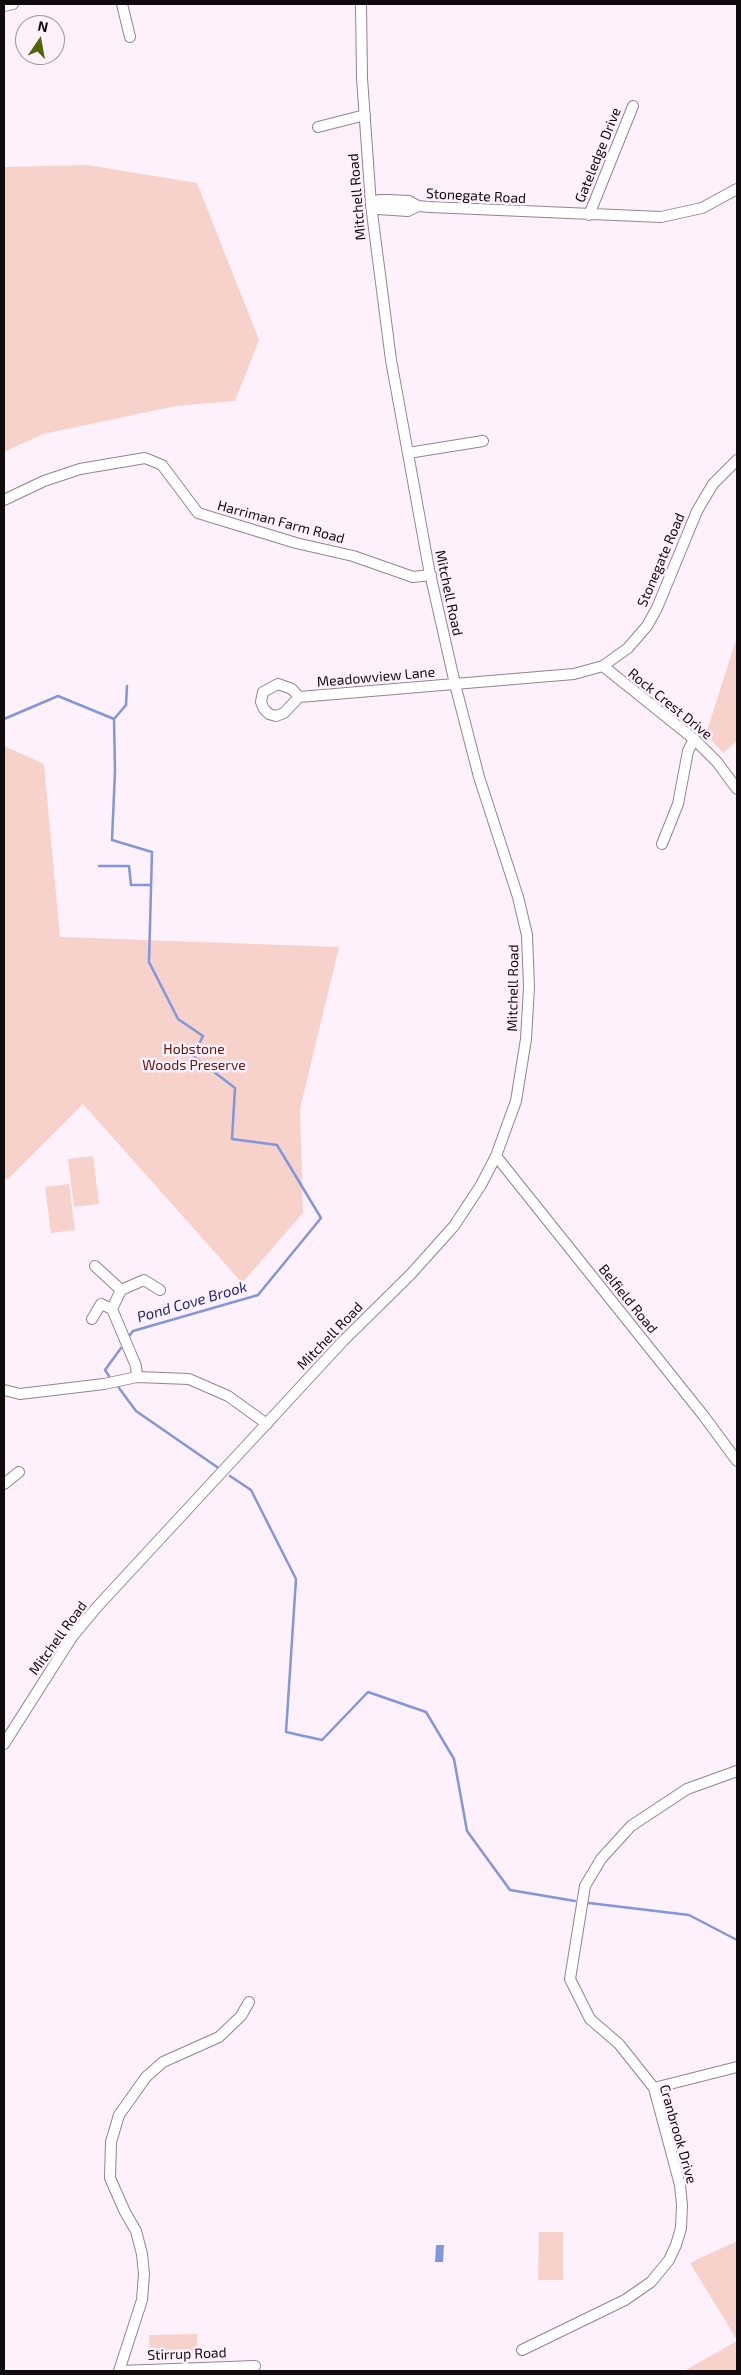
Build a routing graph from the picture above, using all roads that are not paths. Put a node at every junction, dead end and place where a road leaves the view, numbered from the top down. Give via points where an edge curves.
1 (13, 4) edge
2 (122, 4) edge
3 (361, 4) edge
4 (4, 6) edge
5 (130, 37) dead end
6 (633, 106) dead end
7 (365, 115) junction
8 (318, 127) dead end
9 (737, 189) edge
10 (371, 205) junction
11 (589, 215) junction
12 (482, 441) dead end
13 (408, 453) junction
14 (737, 460) edge
15 (4, 500) edge
16 (431, 575) junction
17 (603, 666) junction
18 (455, 684) junction
19 (298, 697) dead end
20 (694, 739) junction
21 (737, 789) edge
22 (662, 844) dead end
23 (496, 1156) junction
24 (95, 1266) dead end
25 (121, 1290) junction
26 (160, 1290) dead end
27 (112, 1309) junction
28 (92, 1319) dead end
29 (137, 1377) junction
30 (4, 1390) edge
31 (267, 1424) junction
32 (737, 1461) edge
33 (19, 1472) dead end
34 (4, 1484) edge
35 (4, 1744) edge
36 (737, 1771) edge
37 (248, 2002) dead end
38 (737, 2067) edge
39 (654, 2088) junction
40 (522, 2350) dead end
41 (255, 2366) dead end
42 (120, 2371) edge

1 - 4 street
2 - 5 street
3 - 7 street, Mitchell Road
6 - 11 street, Gateledge Drive
7 - 8 street
7 - 10 street, Mitchell Road
9 - 11 street, Stonegate Road via 702,208 685,213 646,217
10 - 11 street, Stonegate Road via 378,209 408,211 418,206
10 - 13 street, Mitchell Road via 387,337
12 - 13 street
13 - 16 street, Mitchell Road
14 - 17 street, Stonegate Road via 713,484 697,511 647,626 628,648
15 - 16 street, Harriman Farm Road via 80,469 145,458 162,465 198,513 288,541 353,556 413,577
16 - 18 street, Mitchell Road
17 - 18 street, Stonegate Road via 574,674
17 - 20 street, Rock Crest Drive
18 - 19 street, Meadowview Lane
18 - 23 street, Mitchell Road via 479,777 518,897 529,956 528,1007 520,1081 512,1117
20 - 21 street, Rock Crest Drive via 718,762
20 - 22 street via 688,751 678,804
23 - 31 street, Mitchell Road via 476,1194 435,1249 343,1341
23 - 32 street, Belfield Road
24 - 25 street
25 - 26 street via 144,1280
25 - 27 street
27 - 28 street via 101,1304
27 - 29 street via 136,1366
29 - 30 street via 20,1394
29 - 31 street via 189,1378 228,1396
31 - 35 street, Mitchell Road via 78,1630
33 - 34 street
36 - 39 street, Cranbrook Drive via 687,1789 631,1826 601,1859 585,1886 570,1980 590,2019 618,2044
37 - 42 street via 241,2016 218,2037 163,2062 146,2077 119,2115 111,2142 110,2178 136,2231 144,2274 142,2300
38 - 39 street
39 - 40 street, Cranbrook Drive via 680,2184 682,2205 681,2228 669,2260 651,2282 625,2300
41 - 42 street, Stirrup Road

